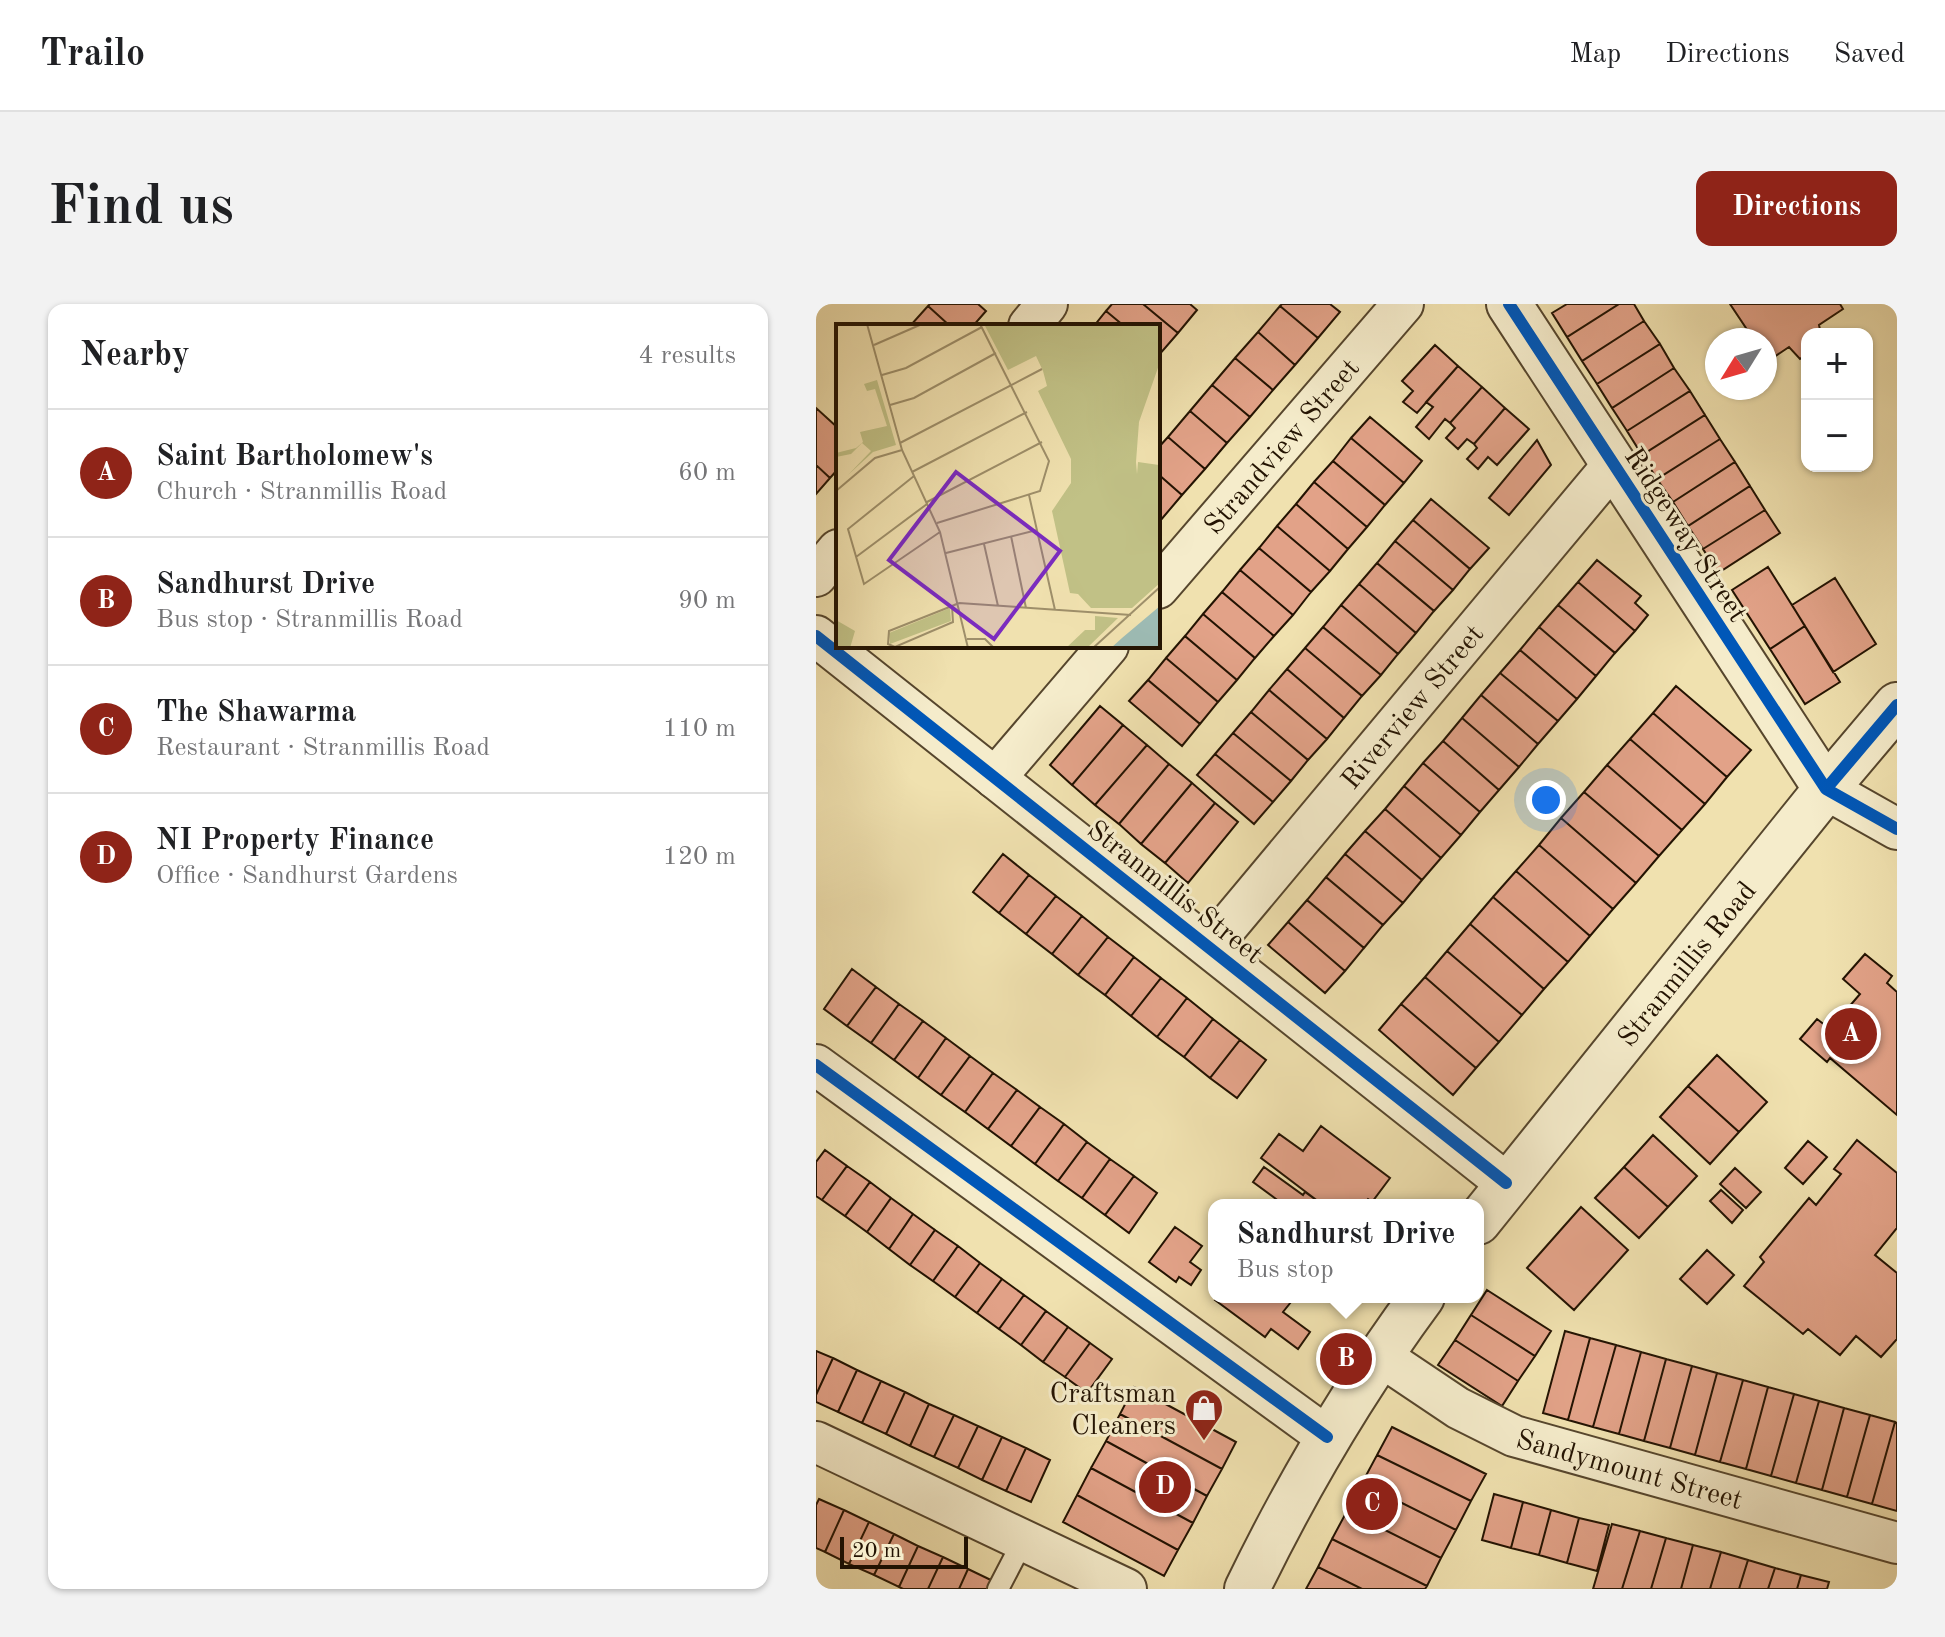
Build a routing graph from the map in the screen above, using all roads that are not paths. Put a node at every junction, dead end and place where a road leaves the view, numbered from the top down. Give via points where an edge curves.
1 (1047, 304) edge
2 (1403, 304) edge
3 (1509, 304) edge
4 (1031, 324) edge
5 (1613, 465) junction
6 (836, 552) edge
7 (816, 576) edge
8 (1160, 586) edge
9 (816, 636) edge
10 (1106, 648) edge
11 (1897, 705) edge
12 (995, 778) junction
13 (1826, 789) junction
14 (1894, 822) edge
15 (1210, 947) junction
16 (816, 1065) edge
17 (1506, 1183) junction
18 (1484, 1214) edge
19 (1418, 1303) edge
20 (1379, 1355) junction
21 (1327, 1437) junction
22 (816, 1442) edge
23 (1024, 1539) junction
24 (1897, 1543) edge
25 (998, 1589) edge
26 (1126, 1589) edge
27 (1247, 1589) edge

1 - 4 street
2 - 8 street, Strandview Street
3 - 5 street, Ridgeway Street
5 - 13 street, Ridgeway Street
5 - 15 street, Riverview Street
6 - 7 street
9 - 12 street, Stranmillis Street
10 - 12 street
11 - 13 street, Stranmillis Road
12 - 15 street, Stranmillis Street
13 - 14 street
13 - 17 street, Stranmillis Road
15 - 17 street, Stranmillis Street
16 - 21 street
17 - 18 street, Stranmillis Road
19 - 20 street
20 - 21 street
20 - 24 street, Sandymount Street via 1458,1408 1514,1436
21 - 27 street
22 - 23 street
23 - 25 lane
23 - 26 street

